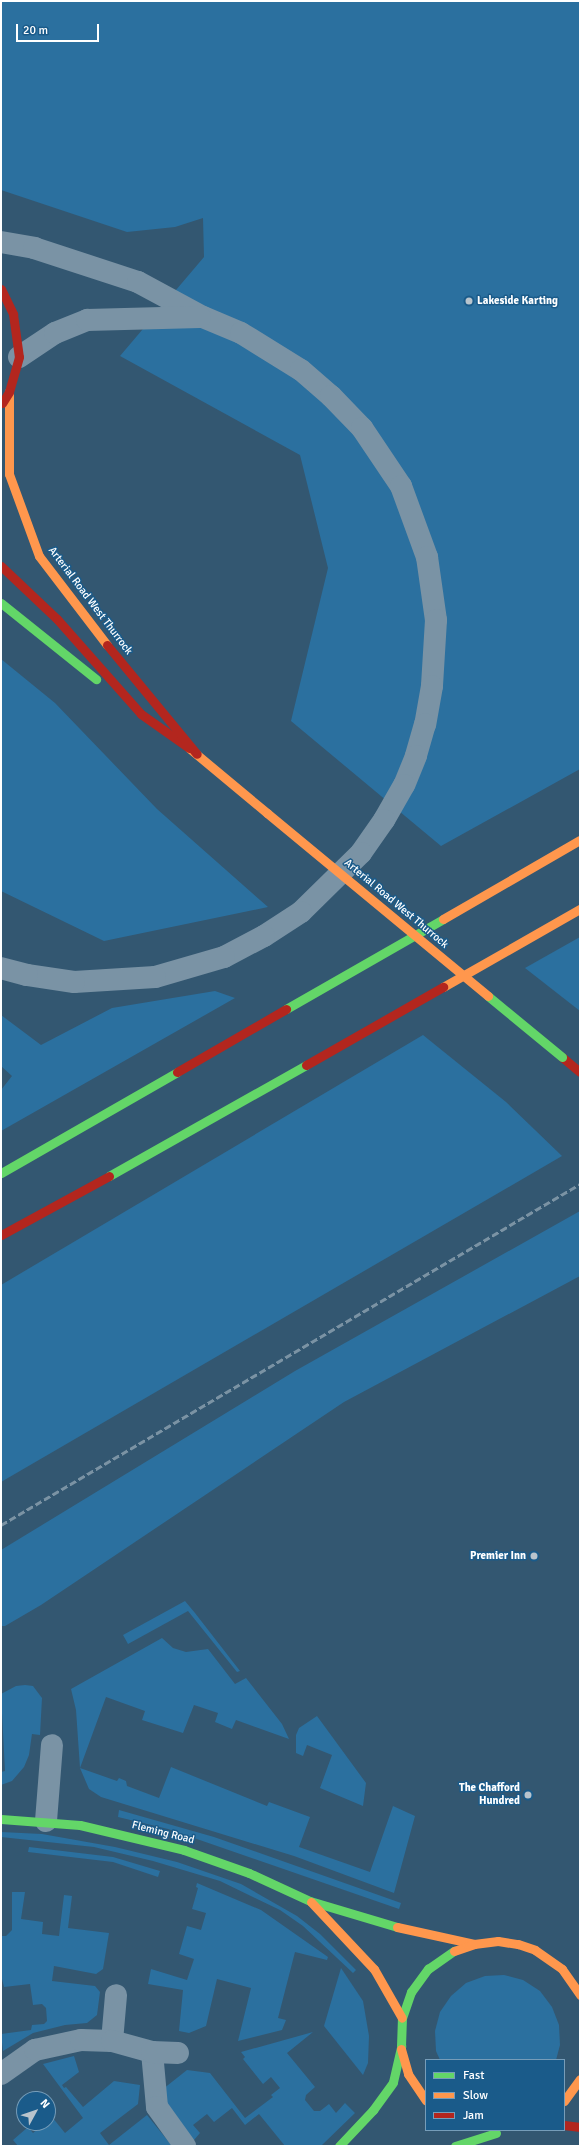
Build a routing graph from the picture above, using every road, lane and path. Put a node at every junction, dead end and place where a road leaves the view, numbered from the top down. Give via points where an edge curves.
1 (1, 242) edge
2 (1, 289) edge
3 (203, 317) junction
4 (20, 357) junction
5 (9, 392) junction
6 (1, 404) edge
7 (1, 566) edge
8 (1, 604) edge
9 (141, 714) junction
10 (197, 754) junction
11 (580, 840) edge
12 (580, 909) edge
13 (1, 968) edge
14 (580, 1072) edge
15 (1, 1173) edge
16 (1, 1235) edge
17 (52, 1745) dead end
18 (1, 1819) edge
19 (46, 1822) junction
20 (310, 1901) junction
21 (474, 1944) junction
22 (580, 1995) edge
23 (116, 1996) dead end
24 (402, 2018) junction
25 (112, 2041) junction
26 (401, 2046) junction
27 (152, 2052) junction
28 (178, 2053) dead end
29 (1, 2074) edge
30 (580, 2079) edge
31 (425, 2100) edge
32 (565, 2100) edge
33 (565, 2125) edge
34 (580, 2127) edge
35 (485, 2131) edge
36 (508, 2131) dead end
37 (496, 2133) junction
38 (185, 2146) edge
39 (339, 2146) edge
40 (455, 2146) edge

1 - 3 street via 34,248 138,282
2 - 4 main road via 13,314
3 - 4 street via 86,320 55,333
3 - 13 street via 241,333 301,370 362,428 401,486 427,557 436,620 432,686 416,756 384,820 361,853 301,912 264,936 224,957 155,977 74,982
4 - 5 main road
5 - 6 main road
5 - 10 main road, Arterial Road West Thurrock via 9,474 39,556 89,623
7 - 9 main road, Arterial Road West Thurrock via 57,619
8 - 9 main road
9 - 10 main road, Arterial Road West Thurrock
10 - 14 main road, Arterial Road West Thurrock, bridge
11 - 15 main road
12 - 16 main road via 143,1158
17 - 19 street
18 - 19 main road, Fleming Road
19 - 20 main road, Fleming Road via 80,1825 184,1850 249,1873
20 - 21 main road, Fleming Road via 406,1930
20 - 24 main road, Fleming Road via 374,1969
21 - 22 main road via 498,1941 535,1950 562,1969
21 - 24 main road via 451,1952 428,1969 411,1992
23 - 25 street
24 - 26 main road
25 - 27 street
25 - 29 street via 81,2040 41,2048 19,2059
26 - 31 main road via 408,2074
26 - 39 main road via 393,2082 373,2110
27 - 28 street
27 - 38 street via 157,2107
30 - 32 main road
33 - 34 main road
35 - 37 main road
36 - 37 main road
37 - 40 main road

